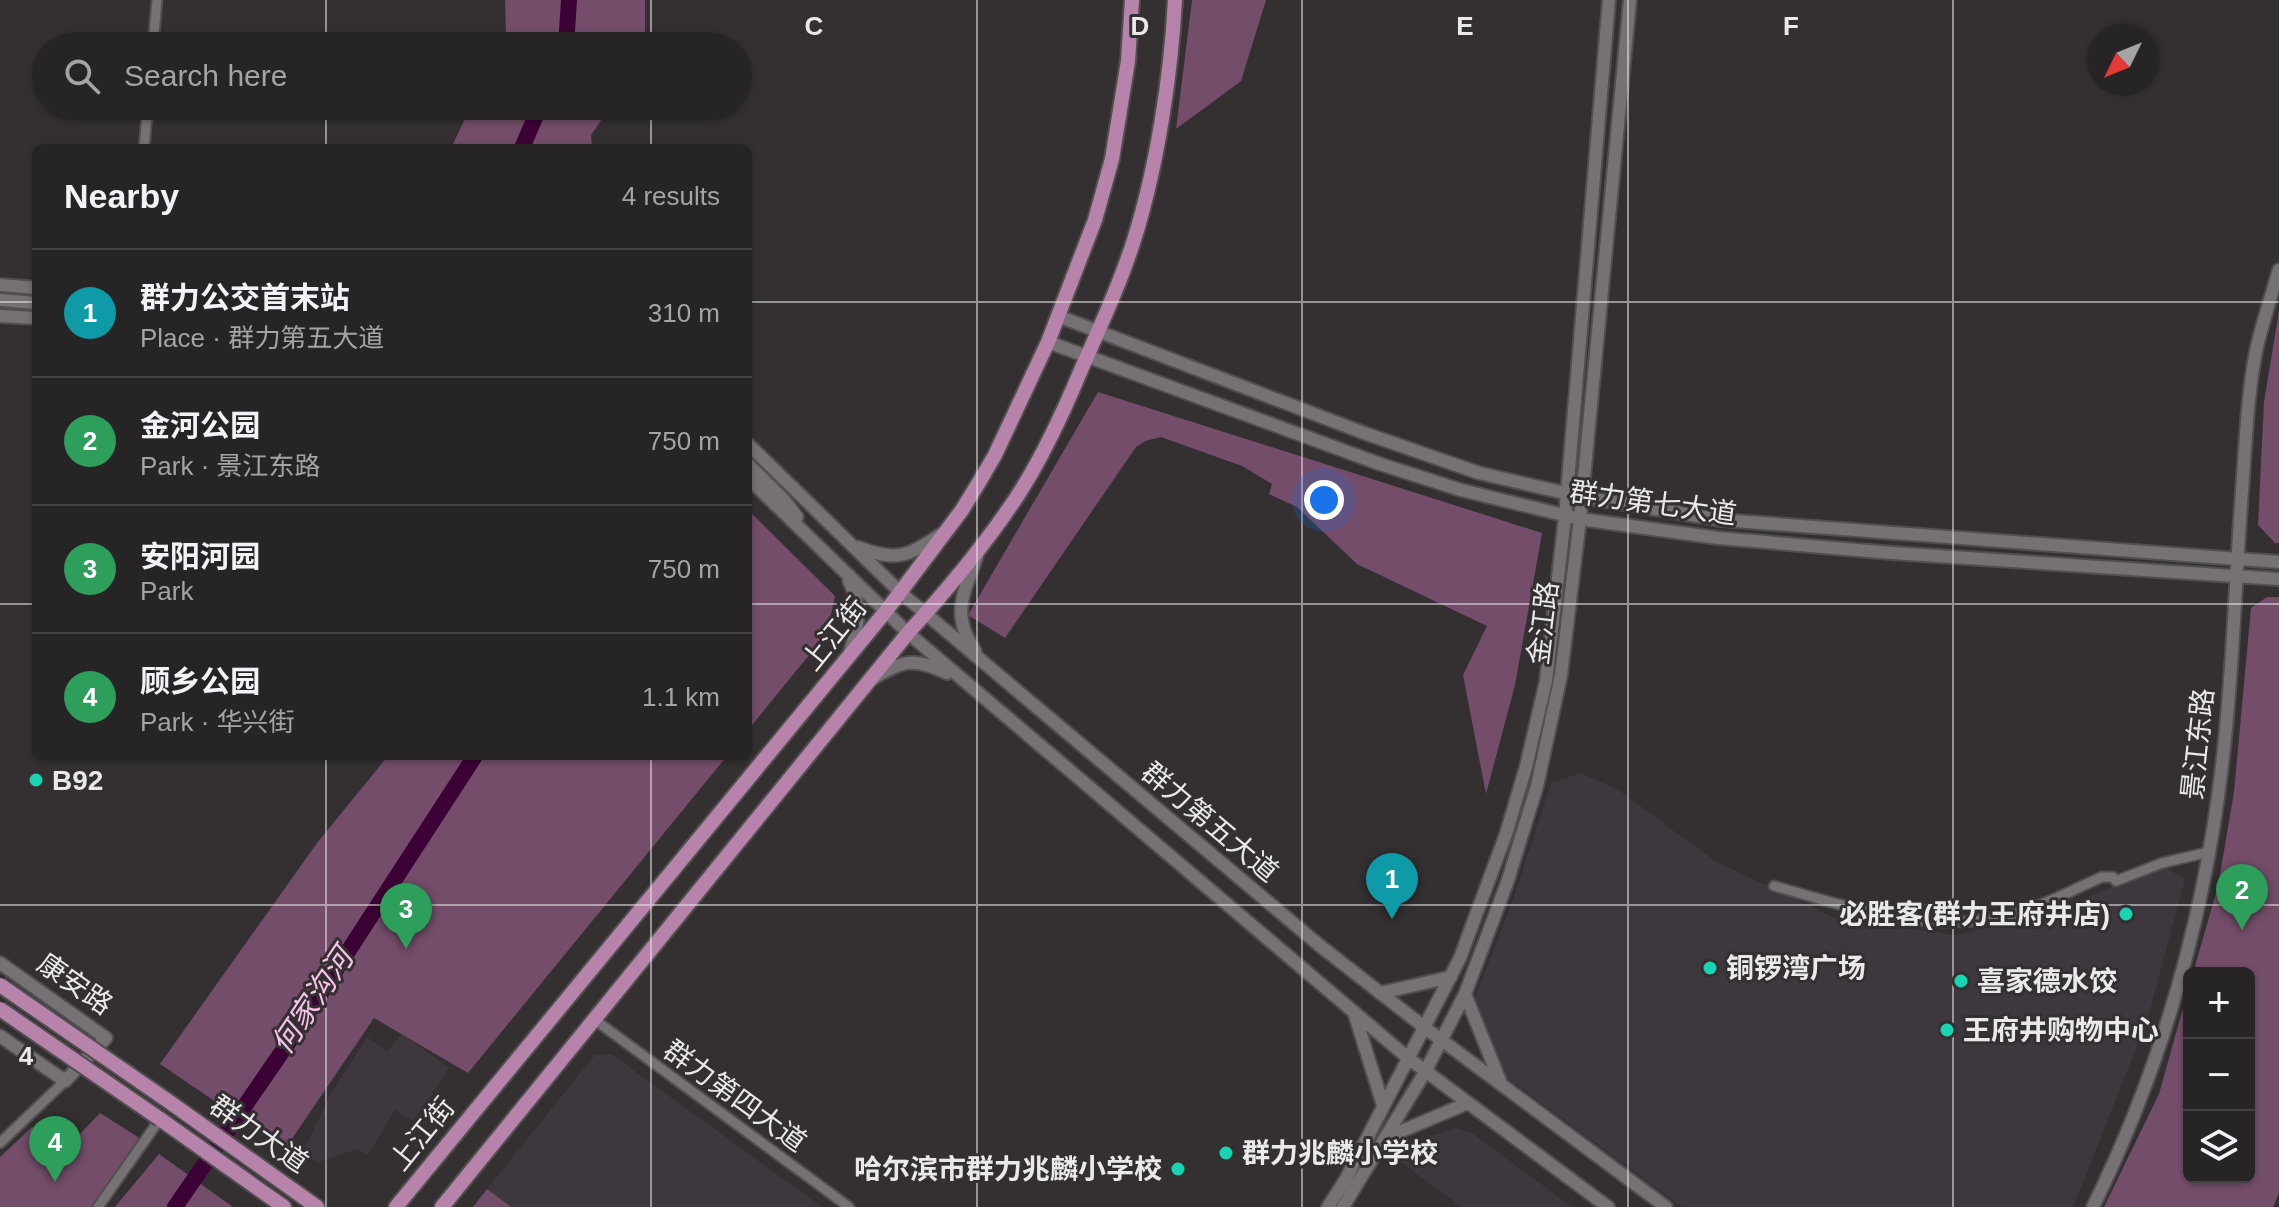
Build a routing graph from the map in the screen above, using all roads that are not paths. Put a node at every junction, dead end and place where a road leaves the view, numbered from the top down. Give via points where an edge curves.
1 (157, 0) edge
2 (1132, 0) edge
3 (1175, 0) edge
4 (1609, 0) edge
5 (1630, 0) edge
6 (154, 32) edge
7 (147, 120) edge
8 (144, 144) edge
9 (2279, 270) edge
10 (0, 285) edge
11 (32, 288) edge
12 (0, 300) edge
13 (32, 303) edge
14 (0, 316) edge
15 (1058, 316) junction
16 (32, 318) edge
17 (1098, 332) junction
18 (1048, 342) junction
19 (1087, 357) junction
20 (752, 448) edge
21 (752, 468) edge
22 (752, 482) edge
23 (1567, 494) junction
24 (1582, 497) junction
25 (1565, 517) junction
26 (1580, 519) junction
27 (946, 531) junction
28 (852, 545) junction
29 (818, 546) junction
30 (979, 550) junction
31 (2237, 560) junction
32 (2279, 562) edge
33 (844, 571) junction
34 (2235, 576) junction
35 (2279, 579) edge
36 (900, 592) junction
37 (886, 611) junction
38 (925, 614) junction
39 (908, 633) junction
40 (847, 658) junction
41 (984, 663) junction
42 (963, 680) junction
43 (869, 681) junction
44 (2209, 852) junction
45 (1774, 886) dead end
46 (0, 963) edge
47 (1451, 977) junction
48 (0, 985) edge
49 (1380, 993) junction
50 (1465, 994) junction
51 (0, 1009) edge
52 (1354, 1012) junction
53 (595, 1020) junction
54 (1424, 1027) junction
55 (0, 1036) edge
56 (1441, 1040) junction
57 (1408, 1058) junction
58 (1425, 1072) junction
59 (65, 1081) junction
60 (1501, 1084) junction
61 (171, 1103) joint
62 (1468, 1103) junction
63 (1383, 1105) junction
64 (160, 1119) junction
65 (1385, 1138) junction
66 (0, 1143) edge
67 (278, 1203) edge
68 (98, 1207) edge
69 (317, 1207) edge
70 (396, 1207) edge
71 (442, 1207) edge
72 (849, 1207) edge
73 (1328, 1207) edge
74 (1343, 1207) edge
75 (1608, 1207) edge
76 (1666, 1207) edge
77 (2093, 1207) edge

1 - 6 street
2 - 15 main road, 上江街 via 1112,159
3 - 17 main road, 上江街 via 1153,166 1134,239
4 - 23 main road, 金江路
5 - 24 main road, 金江路
7 - 8 street
9 - 31 main road, 景江东路 via 2256,352
10 - 11 main road
12 - 13 main road
14 - 16 main road
15 - 17 main road, 群力第七大道
15 - 18 main road, 上江街
17 - 19 main road, 上江街
17 - 23 main road, 群力第七大道 via 1479,473
18 - 19 main road, 群力第七大道
18 - 27 main road, 上江街 via 995,455
19 - 25 main road, 群力第七大道 via 1380,464
19 - 30 main road, 上江街 via 1049,444
20 - 28 main road, 群力第五大道
21 - 29 main road
22 - 29 main road, 群力第五大道
23 - 24 main road, 群力第七大道
23 - 25 main road, 金江路
24 - 26 main road, 金江路
24 - 31 main road, 群力第七大道 via 1722,520
25 - 26 main road, 群力第七大道
25 - 47 main road, 金江路 via 1546,681 1526,767 1488,887
26 - 34 main road, 群力第七大道 via 1734,539
26 - 50 main road, 金江路 via 1561,675 1537,786
27 - 28 main road via 898,557
27 - 36 main road, 上江街
28 - 36 main road, 群力第五大道
29 - 33 main road, 群力第五大道
30 - 38 main road, 上江街
30 - 41 main road via 960,608 966,638
31 - 32 main road, 群力第七大道
31 - 34 main road, 景江东路
33 - 37 main road, 群力第五大道
33 - 40 main road via 860,609
34 - 35 main road, 群力第七大道
34 - 44 main road, 景江东路 via 2226,736
36 - 37 main road, 上江街
36 - 38 main road, 群力第五大道
37 - 39 main road, 群力第五大道
37 - 40 main road, 上江街
38 - 39 main road, 上江街
38 - 41 main road, 群力第五大道
39 - 42 main road, 群力第五大道
39 - 43 main road, 上江街
40 - 70 main road, 上江街
41 - 49 main road, 群力第五大道
42 - 43 main road via 907,662
42 - 52 main road, 群力第五大道
43 - 53 main road, 上江街
44 - 45 street via 2116,881 2102,877 2017,913 1972,922 1864,911
44 - 77 main road, 景江东路 via 2185,963 2155,1060
46 - 59 main road, 康安路 via 106,1038
47 - 49 main road
47 - 54 main road, 金江路
48 - 61 main road, 康安路, bridge
49 - 54 main road, 群力第五大道
50 - 56 main road, 金江路
50 - 60 main road
51 - 64 main road, bridge
52 - 57 main road, 群力第五大道
52 - 63 main road
53 - 71 main road, 上江街
53 - 72 street, 群力第四大道
54 - 56 main road, 群力第五大道
54 - 57 main road, 金江路
55 - 59 main road
56 - 58 main road, 金江路
56 - 60 main road, 群力第五大道
57 - 58 main road, 群力第五大道
57 - 63 main road, 金江路
58 - 62 main road, 群力第五大道
58 - 65 main road, 金江路
59 - 66 street
60 - 76 main road, 群力第五大道
61 - 69 main road, 群力大道
62 - 65 main road
62 - 75 main road, 群力第五大道
63 - 73 main road, 金江路
64 - 67 main road, 群力大道
64 - 68 street
65 - 74 main road, 金江路

